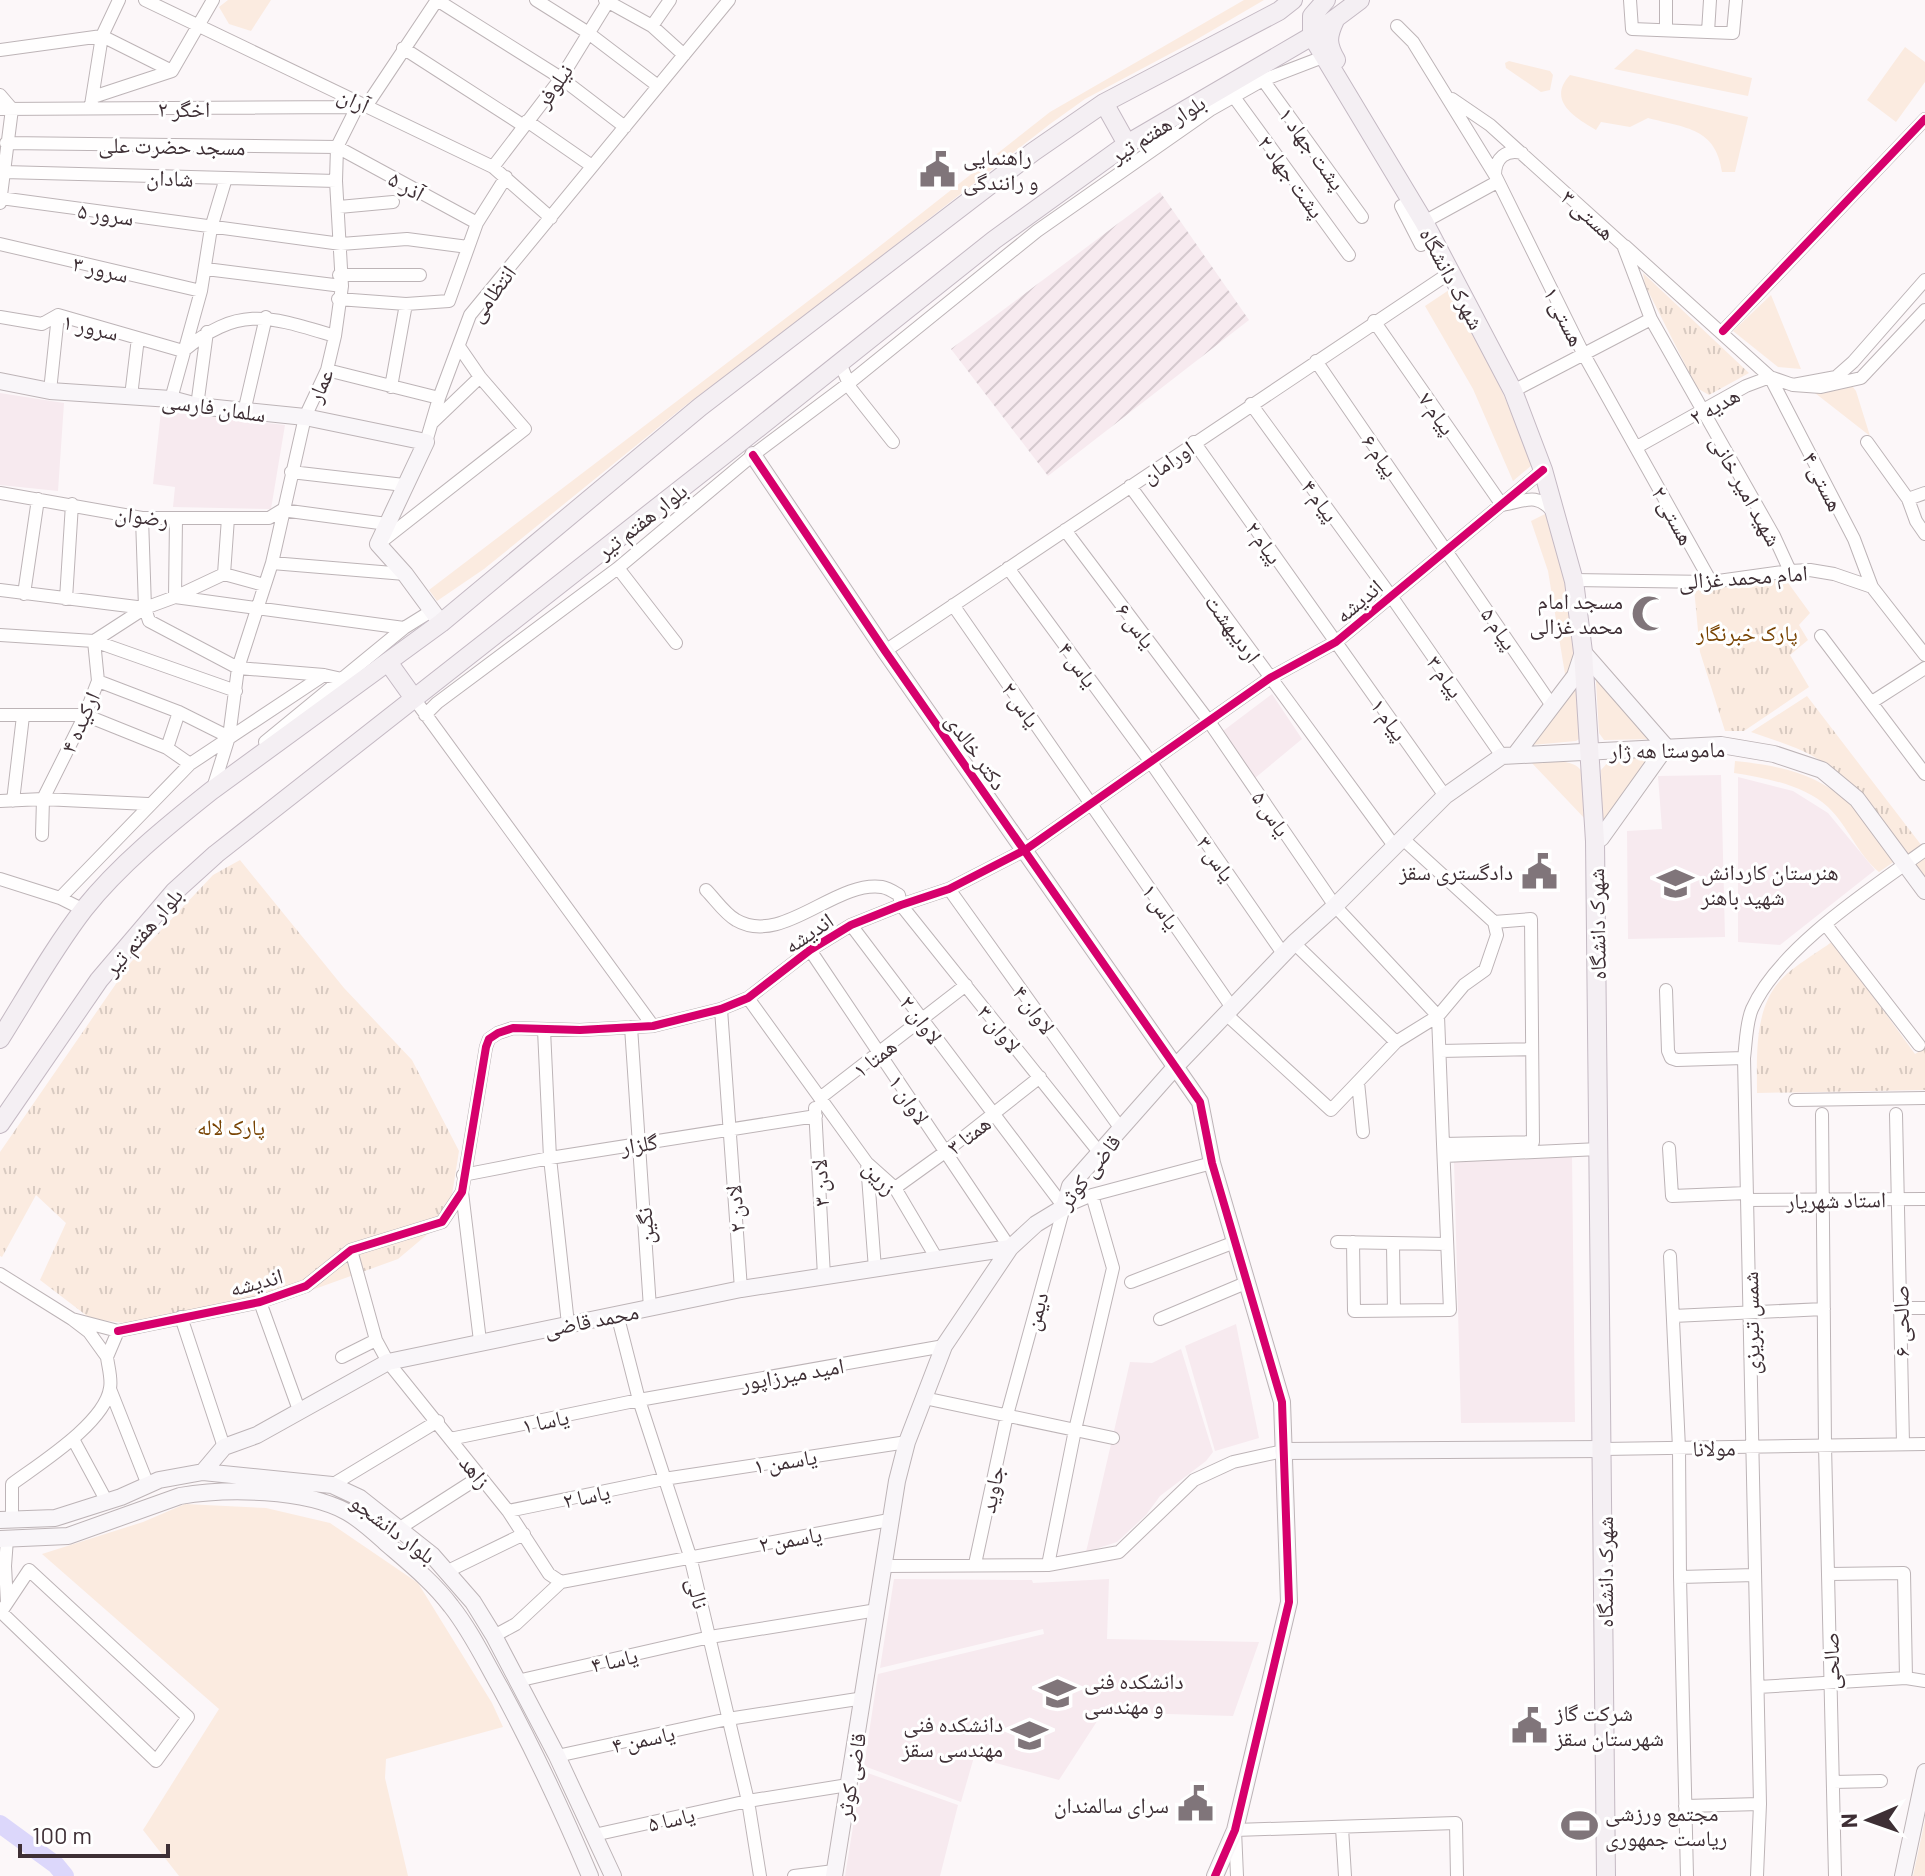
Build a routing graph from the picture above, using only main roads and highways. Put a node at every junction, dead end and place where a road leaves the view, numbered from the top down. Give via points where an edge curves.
1 (1293, 0) edge
2 (1326, 0) edge
3 (1360, 0) edge
4 (1335, 20) junction
5 (1312, 36) junction
6 (1104, 103) junction
7 (1127, 144) junction
8 (1426, 220) junction
9 (0, 381) edge
10 (1516, 389) junction
11 (426, 442) joint
12 (753, 455) road end
13 (1578, 580) junction
14 (437, 616) junction
15 (1586, 655) junction
16 (388, 662) junction
17 (413, 697) junction
18 (1666, 747) junction
19 (1594, 750) junction
20 (1508, 755) junction
21 (1598, 840) junction
22 (1925, 891) edge
23 (0, 1039) edge
24 (1177, 1065) junction
25 (0, 1124) edge
26 (1010, 1248) junction
27 (1608, 1449) junction
28 (1283, 1451) junction
29 (203, 1472) junction
30 (6, 1520) edge
31 (6, 1539) edge
32 (1925, 1772) edge
33 (573, 1789) junction
34 (556, 1795) junction
35 (834, 1873) edge
36 (590, 1876) edge
37 (613, 1876) edge
38 (1215, 1876) edge
39 (1606, 1876) edge
40 (1618, 1876) edge
41 (1903, 1876) edge

1 - 6 main road, بلوار هفتم تیر
2 - 5 main road via 1312,16
3 - 4 main road, بلوار هفتم تیر
4 - 5 main road, بلوار هفتم تیر
4 - 8 main road via 1328,45
5 - 7 main road, بلوار هفتم تیر
5 - 8 main road, شهرک دانشگاه
6 - 7 main road
6 - 14 main road, بلوار هفتم تیر via 700,407
7 - 17 main road, بلوار هفتم تیر via 994,240
8 - 10 main road
8 - 10 main road, شهرک دانشگاه
9 - 11 main road, سلمان فارسی via 50,391 171,399 305,417
10 - 13 main road, شهرک دانشگاه
10 - 13 main road via 1547,460
11 - 14 main road, انتظامی via 378,544
12 - 24 main road, دکتر خالدی
13 - 15 main road, شهرک دانشگاه
14 - 16 main road, بلوار هفتم تیر
15 - 18 main road
15 - 19 main road, شهرک دانشگاه
15 - 20 main road via 1553,707
16 - 17 main road
16 - 23 main road, بلوار هفتم تیر via 213,786 111,880 84,910
17 - 25 main road, بلوار هفتم تیر via 174,892 99,980
18 - 19 main road, ماموستا هه ژار
18 - 21 main road
18 - 22 main road, ماموستا هه ژار via 1721,745 1822,770 1857,799
19 - 20 main road
19 - 21 main road, شهرک دانشگاه
20 - 24 main road, قاضی کوثر via 1445,796
21 - 27 main road
21 - 27 main road, شهرک دانشگاه via 1599,1149
24 - 26 main road, قاضی کوثر via 1070,1186 1064,1207
24 - 28 main road, دکتر خالدی via 1200,1102 1212,1163 1282,1402
26 - 29 main road, محمد قاضی via 741,1289 388,1362 257,1435 224,1447
26 - 35 main road, قاضی کوثر via 944,1346 907,1442 889,1520
27 - 28 main road
27 - 39 main road, شهرک دانشگاه
27 - 40 main road
28 - 38 main road, دکتر خالدی via 1289,1602 1235,1830
29 - 30 main road, بلوار دانشجو via 148,1485 77,1513
29 - 33 main road, بلوار دانشجو via 332,1485 400,1528 473,1602
30 - 31 main road
31 - 34 main road, بلوار دانشجو via 68,1536 196,1493 304,1498 349,1513 451,1605
32 - 41 main road
33 - 34 main road
33 - 37 main road, بلوار دانشجو
34 - 36 main road, بلوار دانشجو

